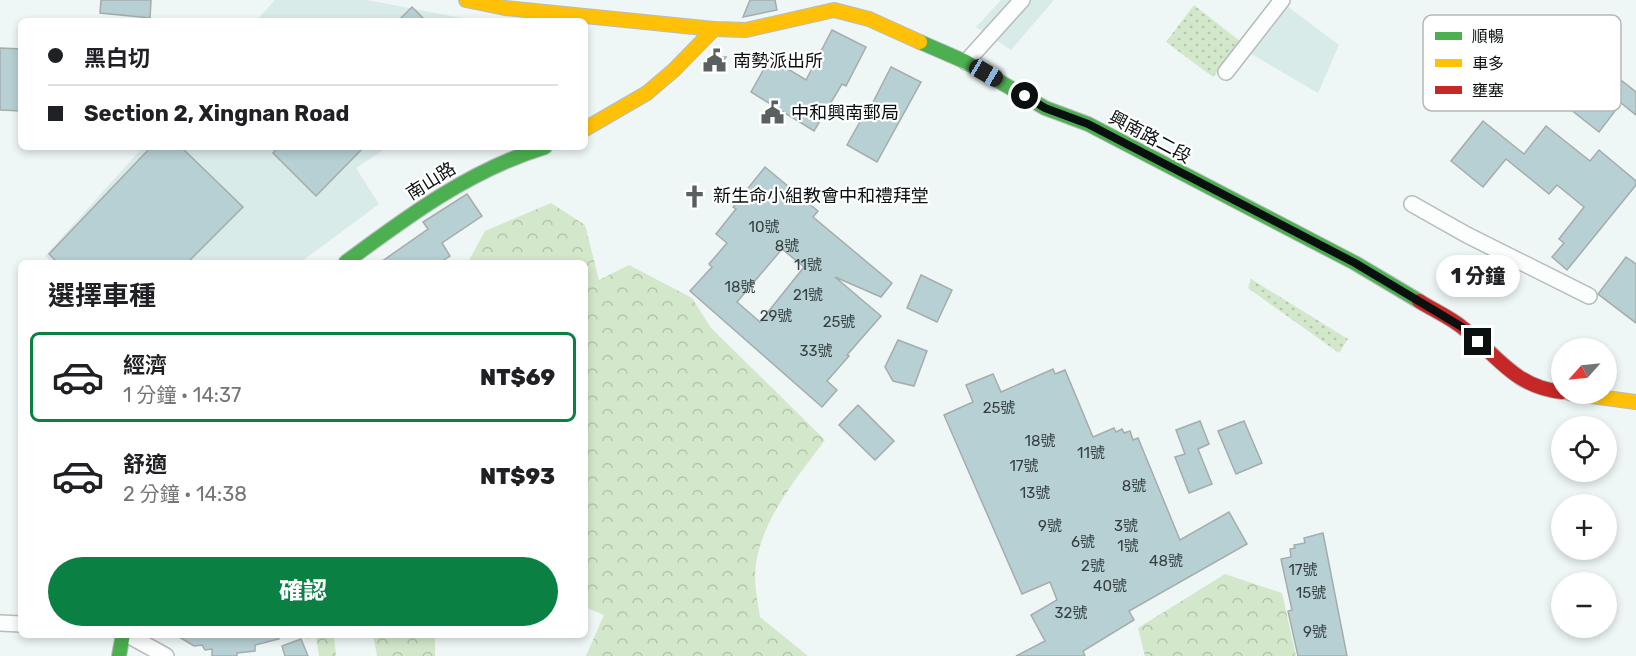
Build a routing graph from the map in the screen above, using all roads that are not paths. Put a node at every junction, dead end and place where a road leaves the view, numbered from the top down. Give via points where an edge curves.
1 (466, 0) edge
2 (1022, 0) edge
3 (1282, 0) edge
4 (714, 29) junction
5 (966, 62) junction
6 (1226, 72) dead end
7 (588, 127) edge
8 (537, 150) edge
9 (1412, 204) dead end
10 (349, 260) edge
11 (1391, 285) junction
12 (1589, 296) dead end
13 (1551, 377) edge
14 (1551, 391) edge
15 (1617, 399) edge
16 (1636, 402) edge
17 (0, 623) edge
18 (18, 624) edge
19 (123, 638) edge
20 (132, 638) edge
21 (119, 656) edge
22 (166, 656) edge

1 - 4 street, 興南路二段 via 505,8
2 - 5 street
3 - 6 street
4 - 5 street, 興南路二段 via 746,30 834,10 868,19
4 - 7 street via 647,93
5 - 11 street, 興南路二段 via 1045,108 1088,124
8 - 10 street, 南山路 via 466,180
9 - 12 street
11 - 13 street via 1425,292 1452,306 1528,368
11 - 14 street, 興南路二段 via 1462,327 1524,381
15 - 16 street
17 - 18 street
19 - 21 street
20 - 22 street

